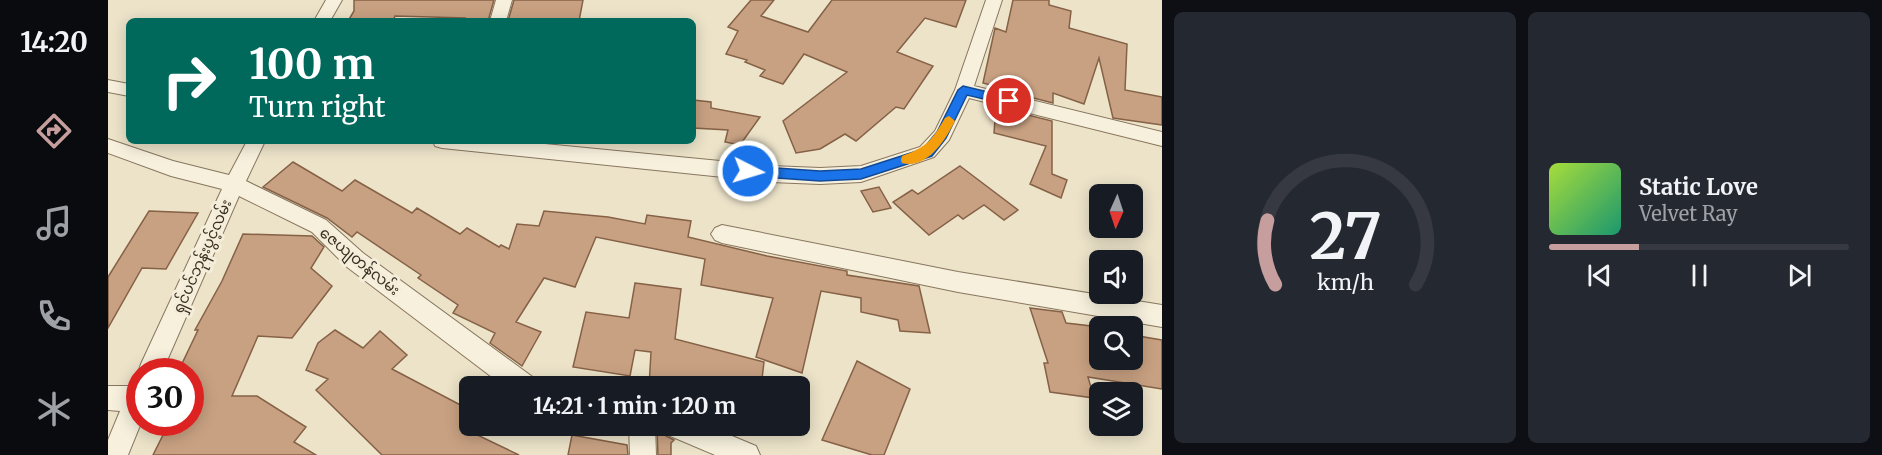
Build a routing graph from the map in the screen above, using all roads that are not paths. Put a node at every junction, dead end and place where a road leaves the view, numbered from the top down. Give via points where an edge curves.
1 (334, 0) edge
2 (504, 0) edge
3 (994, 0) edge
4 (324, 18) edge
5 (499, 18) edge
6 (108, 86) edge
7 (126, 89) edge
8 (963, 90) junction
9 (1162, 139) edge
10 (254, 144) edge
11 (485, 144) edge
12 (108, 146) edge
13 (234, 184) junction
14 (722, 234) dead end
15 (1162, 316) edge
16 (156, 358) edge
17 (510, 376) edge
18 (126, 397) edge
19 (108, 398) edge
20 (126, 428) edge
21 (642, 436) edge
22 (701, 436) edge
23 (115, 455) edge
24 (643, 455) edge
25 (747, 455) edge

1 - 4 street
2 - 5 street
3 - 8 street
6 - 7 street
8 - 9 street
8 - 11 street via 942,135 927,152 861,174 771,174
10 - 13 street, ရှင်ပင်ဘုန်းပွင့်လမ်း
12 - 13 street, ဇေယျတန်လမ်း
13 - 16 street, ရှင်ပင်ဘုန်းပွင့်လမ်း
13 - 17 street, ဇေယျတန်လမ်း via 319,226 356,260
14 - 15 street via 958,282
18 - 19 street
20 - 23 street
21 - 24 street
22 - 25 street

